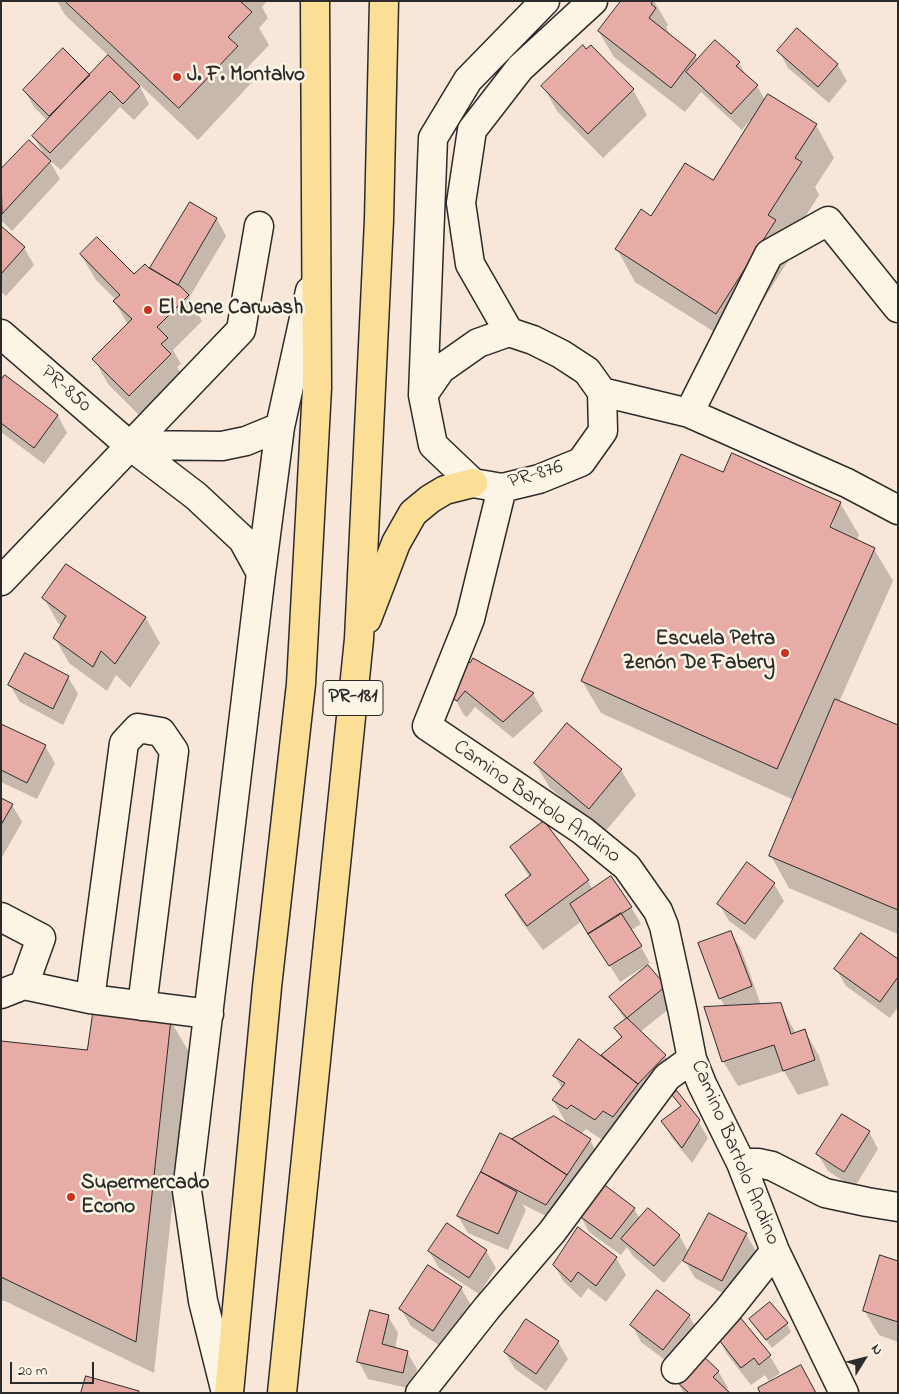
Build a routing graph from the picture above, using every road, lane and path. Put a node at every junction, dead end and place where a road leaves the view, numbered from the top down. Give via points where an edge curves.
1 (315, 1) edge
2 (384, 1) edge
3 (545, 1) edge
4 (594, 1) edge
5 (259, 226) dead end
6 (316, 264) junction
7 (898, 308) edge
8 (509, 332) junction
9 (1, 334) edge
10 (602, 392) junction
11 (423, 395) junction
12 (689, 413) junction
13 (280, 427) junction
14 (129, 445) junction
15 (473, 483) junction
16 (502, 488) junction
17 (898, 510) edge
18 (260, 574) junction
19 (1, 581) edge
20 (359, 639) junction
21 (1, 917) edge
22 (13, 989) edge
23 (90, 998) junction
24 (142, 1006) junction
25 (209, 1014) junction
26 (692, 1059) junction
27 (741, 1163) junction
28 (898, 1206) edge
29 (775, 1251) junction
30 (676, 1369) dead end
31 (227, 1393) edge
32 (282, 1393) edge
33 (420, 1393) edge
34 (844, 1393) edge

1 - 6 main road, PR-181
2 - 20 main road, PR-181 via 379,220
3 - 11 street via 468,80 433,138
4 - 8 street via 520,68 472,130 461,203 470,264
5 - 14 street via 241,330
6 - 13 street
6 - 31 main road, PR-181 via 317,388 301,684
7 - 12 street via 828,221 770,254
8 - 10 street via 561,354 587,371
8 - 11 street via 478,343 441,369
9 - 14 street, PR-850 / PR-850
10 - 12 street
10 - 16 street, PR-876 / PR-876 via 603,431 581,462 539,479
11 - 15 street via 433,445
12 - 17 street via 847,483
13 - 14 street via 246,441 222,446
13 - 18 street
14 - 18 street, PR-850 via 196,496 243,540
14 - 19 street
15 - 16 street, PR-876 / PR-876
15 - 20 main road via 445,490 413,513 396,544
16 - 26 street, Camino Bartolo Andino via 470,619 427,726 583,831 627,867 658,911 664,926
18 - 25 street
20 - 32 main road, PR-181
21 - 22 street via 41,938
22 - 23 street
23 - 24 street
23 - 24 street via 124,744 138,728 161,732 174,751
24 - 25 street
25 - 31 street via 187,1191 204,1301
26 - 27 street, Camino Bartolo Andino
26 - 33 street via 667,1077 552,1232
27 - 28 street via 772,1166 825,1193
27 - 29 street, Camino Bartolo Andino
29 - 30 street
29 - 34 street, Camino Bartolo Andino

